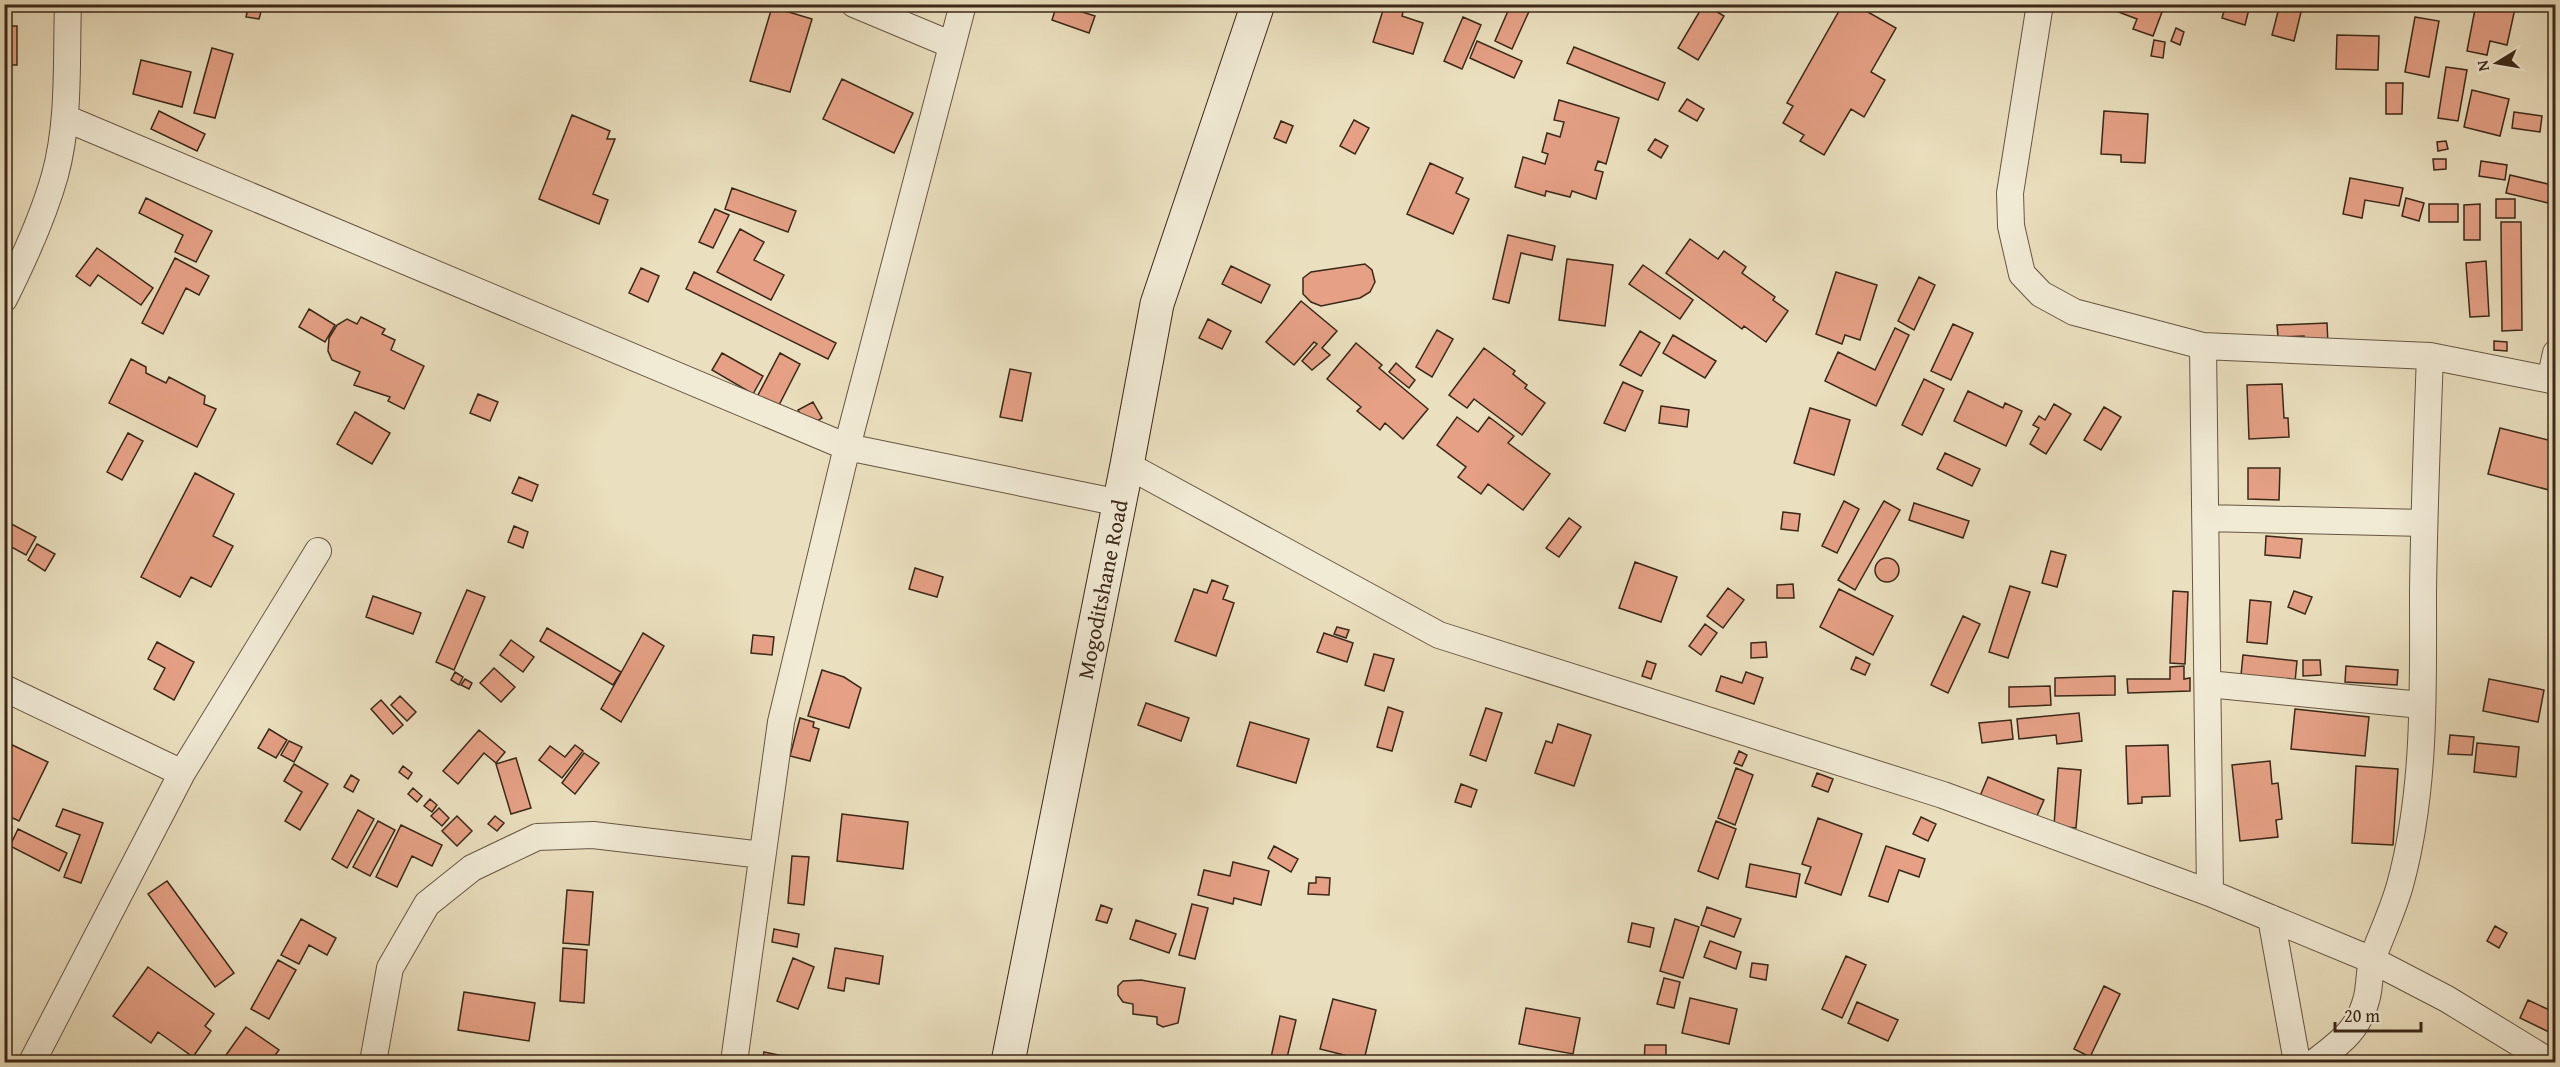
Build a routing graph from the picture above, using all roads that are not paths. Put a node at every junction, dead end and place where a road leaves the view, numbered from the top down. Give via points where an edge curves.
1 (68, 4) edge
2 (854, 4) edge
3 (963, 4) edge
4 (1258, 4) edge
5 (2040, 4) edge
6 (952, 45) junction
7 (65, 118) junction
8 (4, 299) edge
9 (2203, 346) junction
10 (2556, 352) edge
11 (2430, 356) junction
12 (2553, 380) edge
13 (847, 447) junction
14 (1127, 465) junction
15 (1120, 502) junction
16 (2206, 518) junction
17 (2424, 523) junction
18 (318, 551) dead end
19 (2208, 684) junction
20 (4, 688) edge
21 (2421, 705) junction
22 (182, 774) junction
23 (762, 855) junction
24 (2210, 893) junction
25 (2271, 918) junction
26 (2372, 960) junction
27 (32, 1062) edge
28 (373, 1062) edge
29 (734, 1062) edge
30 (1008, 1062) edge
31 (2297, 1062) edge
32 (2315, 1062) edge
33 (2550, 1062) edge

1 - 7 street
2 - 6 street
3 - 6 street
4 - 14 main road, Mogoditshane Road via 1157,304
5 - 9 street via 2010,193 2011,226 2022,274 2042,294 2074,312
6 - 13 street
7 - 8 street via 55,175 25,258
7 - 13 street
9 - 11 street
9 - 16 street
10 - 12 street
11 - 12 street
11 - 17 street
13 - 15 street
13 - 23 street via 781,722
14 - 15 main road, Mogoditshane Road
14 - 24 street via 1439,634 1943,795
15 - 30 main road, Mogoditshane Road
16 - 17 street
16 - 19 street
17 - 21 street
18 - 22 street
19 - 21 street
19 - 24 street
20 - 22 street
21 - 26 street via 2417,786 2409,843 2400,885
22 - 27 street
23 - 28 street via 593,835 537,837 472,868 427,904 390,968
23 - 29 street
24 - 25 street
25 - 26 street
25 - 31 street
26 - 32 street via 2357,1023 2344,1041
26 - 33 street via 2447,999

